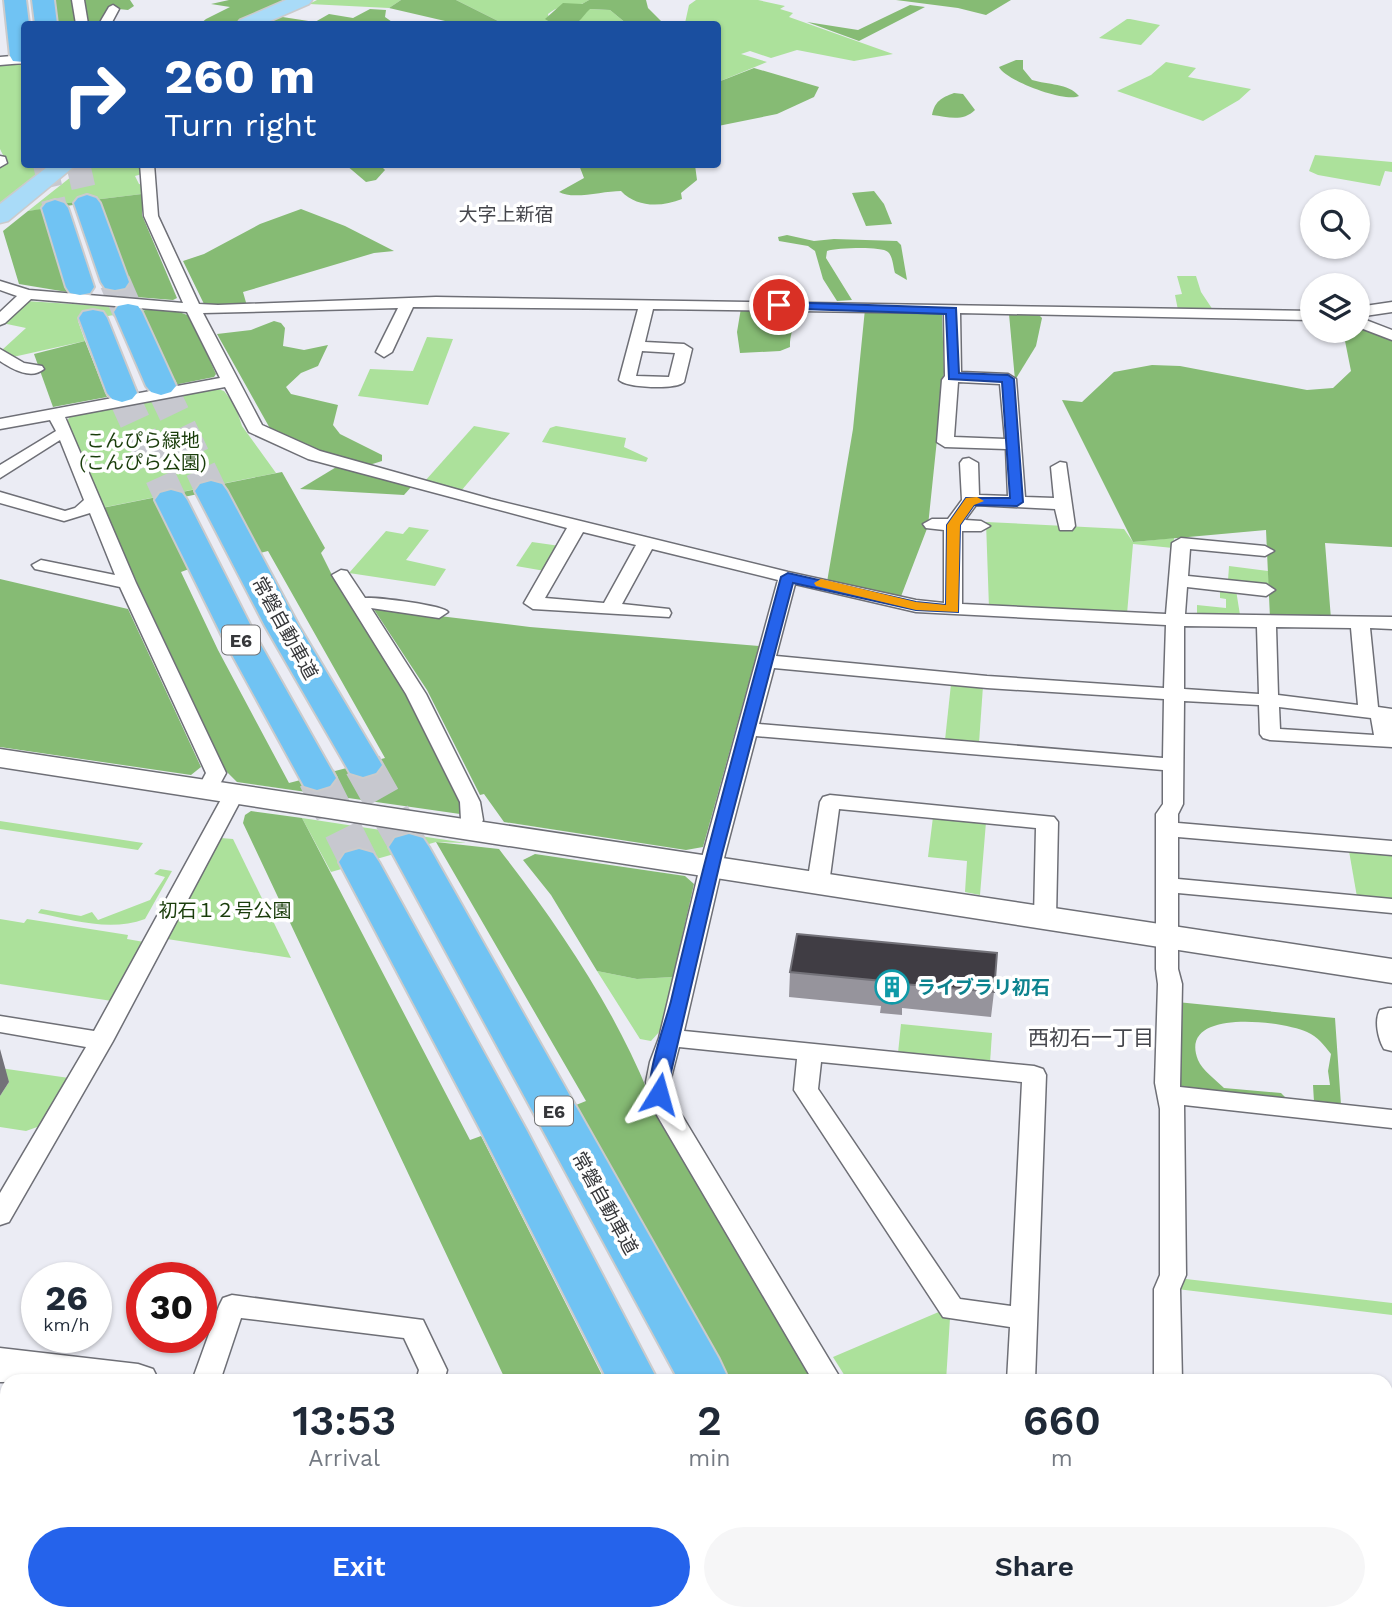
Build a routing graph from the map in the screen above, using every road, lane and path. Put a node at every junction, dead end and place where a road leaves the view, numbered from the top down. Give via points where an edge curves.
1 (15, 0) edge
2 (43, 0) edge
3 (78, 0) edge
4 (302, 0) edge
5 (113, 9) dead end
6 (46, 21) edge
7 (82, 21) edge
8 (107, 21) edge
9 (254, 21) edge
10 (15, 59) edge
11 (61, 168) edge
12 (147, 168) edge
13 (87, 203) tunnel mouth
14 (55, 208) tunnel mouth
15 (0, 216) edge
16 (115, 282) tunnel mouth
17 (0, 285) edge
18 (80, 287) tunnel mouth
19 (27, 294) junction
20 (408, 302) junction
21 (647, 304) junction
22 (192, 307) junction
23 (1392, 307) edge
24 (952, 310) junction
25 (1370, 310) edge
26 (128, 312) tunnel mouth
27 (1300, 315) edge
28 (93, 318) tunnel mouth
29 (0, 320) edge
30 (1370, 327) edge
31 (1392, 335) edge
32 (636, 346) dead end
33 (384, 352) dead end
34 (0, 354) edge
35 (36, 369) dead end
36 (953, 377) junction
37 (229, 381) junction
38 (160, 386) tunnel mouth
39 (122, 393) tunnel mouth
40 (55, 413) junction
41 (0, 425) edge
42 (66, 433) junction
43 (1014, 444) junction
44 (969, 463) dead end
45 (1060, 467) dead end
46 (0, 473) edge
47 (211, 491) tunnel mouth
48 (0, 497) edge
49 (171, 499) tunnel mouth
50 (971, 500) junction
51 (93, 502) junction
52 (1017, 502) junction
53 (1063, 504) junction
54 (932, 524) dead end
55 (578, 525) junction
56 (953, 525) junction
57 (981, 526) dead end
58 (1066, 526) dead end
59 (647, 541) junction
60 (1265, 551) dead end
61 (41, 565) dead end
62 (341, 575) dead end
63 (788, 577) junction
64 (1178, 580) junction
65 (127, 583) junction
66 (1266, 590) dead end
67 (359, 604) junction
68 (610, 609) junction
69 (953, 609) junction
70 (439, 612) dead end
71 (662, 613) dead end
72 (1175, 620) junction
73 (1266, 623) junction
74 (1392, 623) edge
75 (1360, 624) junction
76 (766, 662) junction
77 (1174, 695) junction
78 (1267, 700) junction
79 (1380, 713) edge
80 (747, 729) junction
81 (0, 758) edge
82 (363, 765) tunnel mouth
83 (1173, 765) junction
84 (317, 778) tunnel mouth
85 (220, 792) junction
86 (1168, 829) junction
87 (468, 830) junction
88 (409, 847) tunnel mouth
89 (1392, 848) edge
90 (359, 862) tunnel mouth
91 (711, 867) junction
92 (818, 884) junction
93 (1167, 885) junction
94 (1392, 906) edge
95 (1045, 918) junction
96 (1168, 937) junction
97 (1392, 971) edge
98 (1392, 1016) edge
99 (0, 1024) edge
100 (671, 1038) junction
101 (101, 1041) junction
102 (1392, 1043) edge
103 (810, 1052) junction
104 (1169, 1095) junction
105 (1392, 1119) edge
106 (0, 1214) edge
107 (1023, 1318) junction
108 (0, 1364) edge
109 (74, 1374) edge
110 (209, 1374) edge
111 (432, 1374) edge
112 (629, 1374) edge
113 (701, 1374) dead end
114 (824, 1374) edge
115 (1021, 1374) edge
116 (1168, 1374) edge

1 - 10 highway
2 - 6 highway
3 - 7 street
4 - 9 main road
5 - 8 street
11 - 15 main road
12 - 22 street via 151,216
13 - 16 highway
14 - 18 highway
17 - 19 street
19 - 22 street
19 - 29 street
20 - 21 street
20 - 22 street via 218,310
20 - 33 street
21 - 24 street
21 - 32 street
22 - 37 street
23 - 25 street
24 - 27 street
24 - 36 street
26 - 38 highway
28 - 39 highway
30 - 31 street
34 - 35 street via 20,367
36 - 43 street via 1008,379
36 - 43 street via 945,442
37 - 40 street
37 - 55 street via 255,428 314,455
40 - 41 street
40 - 42 street
42 - 46 street
42 - 51 street
43 - 52 street
44 - 50 street
45 - 53 street
47 - 82 highway, 常磐自動車道 / E6
48 - 51 street via 64,516 81,512
49 - 84 highway, E6
50 - 52 street
50 - 56 street
51 - 65 street
52 - 53 street
53 - 58 street
54 - 56 street
55 - 59 street
55 - 68 street via 533,603
56 - 57 street
56 - 69 street
59 - 63 street
59 - 68 street
60 - 64 street via 1181,542
61 - 65 street
62 - 67 street
63 - 69 street via 916,606
63 - 76 street
64 - 66 street
64 - 72 street
65 - 85 street via 216,773
67 - 70 street via 379,602
67 - 87 street via 416,694 470,802
68 - 71 street
69 - 72 street
72 - 73 street
72 - 77 street
73 - 75 street
73 - 78 street
74 - 75 street
75 - 79 street
76 - 77 street
76 - 80 street
77 - 78 street
77 - 83 street
78 - 79 street
78 - 79 street via 1270,734 1386,742
80 - 83 street
80 - 91 street
81 - 85 street
83 - 86 street
85 - 87 street
85 - 101 street
86 - 89 street
86 - 93 street
87 - 91 street
88 - 113 highway, 常磐自動車道 / E6
90 - 112 highway
91 - 92 street
91 - 100 street
92 - 95 street
92 - 95 street via 830,802 1047,822
93 - 94 street
93 - 96 street
95 - 96 street
96 - 97 street
96 - 104 street
98 - 102 street via 1388,1016
99 - 101 street
100 - 103 street
100 - 114 street via 658,1082 663,1105
101 - 106 street
103 - 107 street via 806,1090 952,1310
103 - 107 street via 1034,1075
104 - 105 street
104 - 116 street via 1174,1275 1167,1289
107 - 115 street
108 - 109 street
110 - 111 street via 233,1306 413,1328

